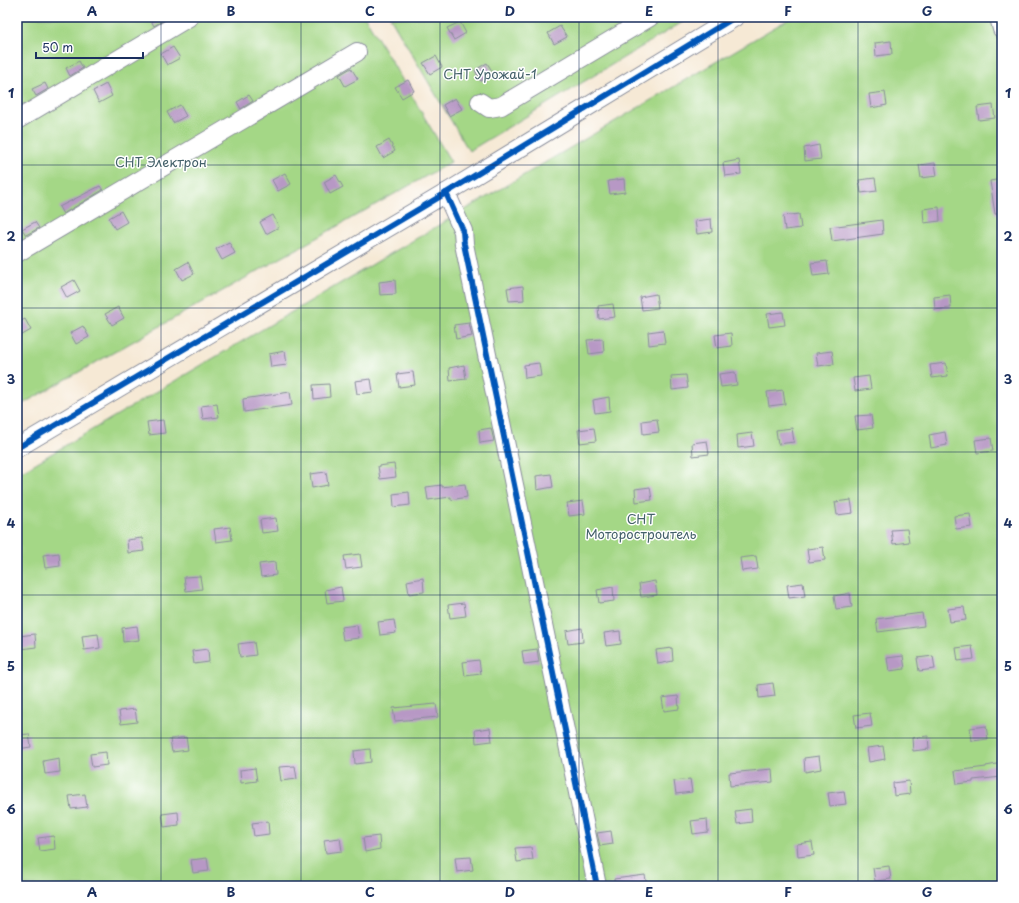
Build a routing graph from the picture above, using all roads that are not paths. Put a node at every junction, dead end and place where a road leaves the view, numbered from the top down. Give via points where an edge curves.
1 (188, 17) edge
2 (650, 17) edge
3 (735, 17) edge
4 (1000, 17) edge
5 (1002, 29) edge
6 (357, 52) dead end
7 (480, 102) dead end
8 (17, 120) edge
9 (446, 193) junction
10 (17, 253) edge
11 (17, 448) edge
12 (597, 886) edge

1 - 8 street
2 - 7 street via 501,106 489,108
3 - 9 street
4 - 5 street
6 - 10 street
9 - 11 street
9 - 12 street via 463,231 485,352 562,709

